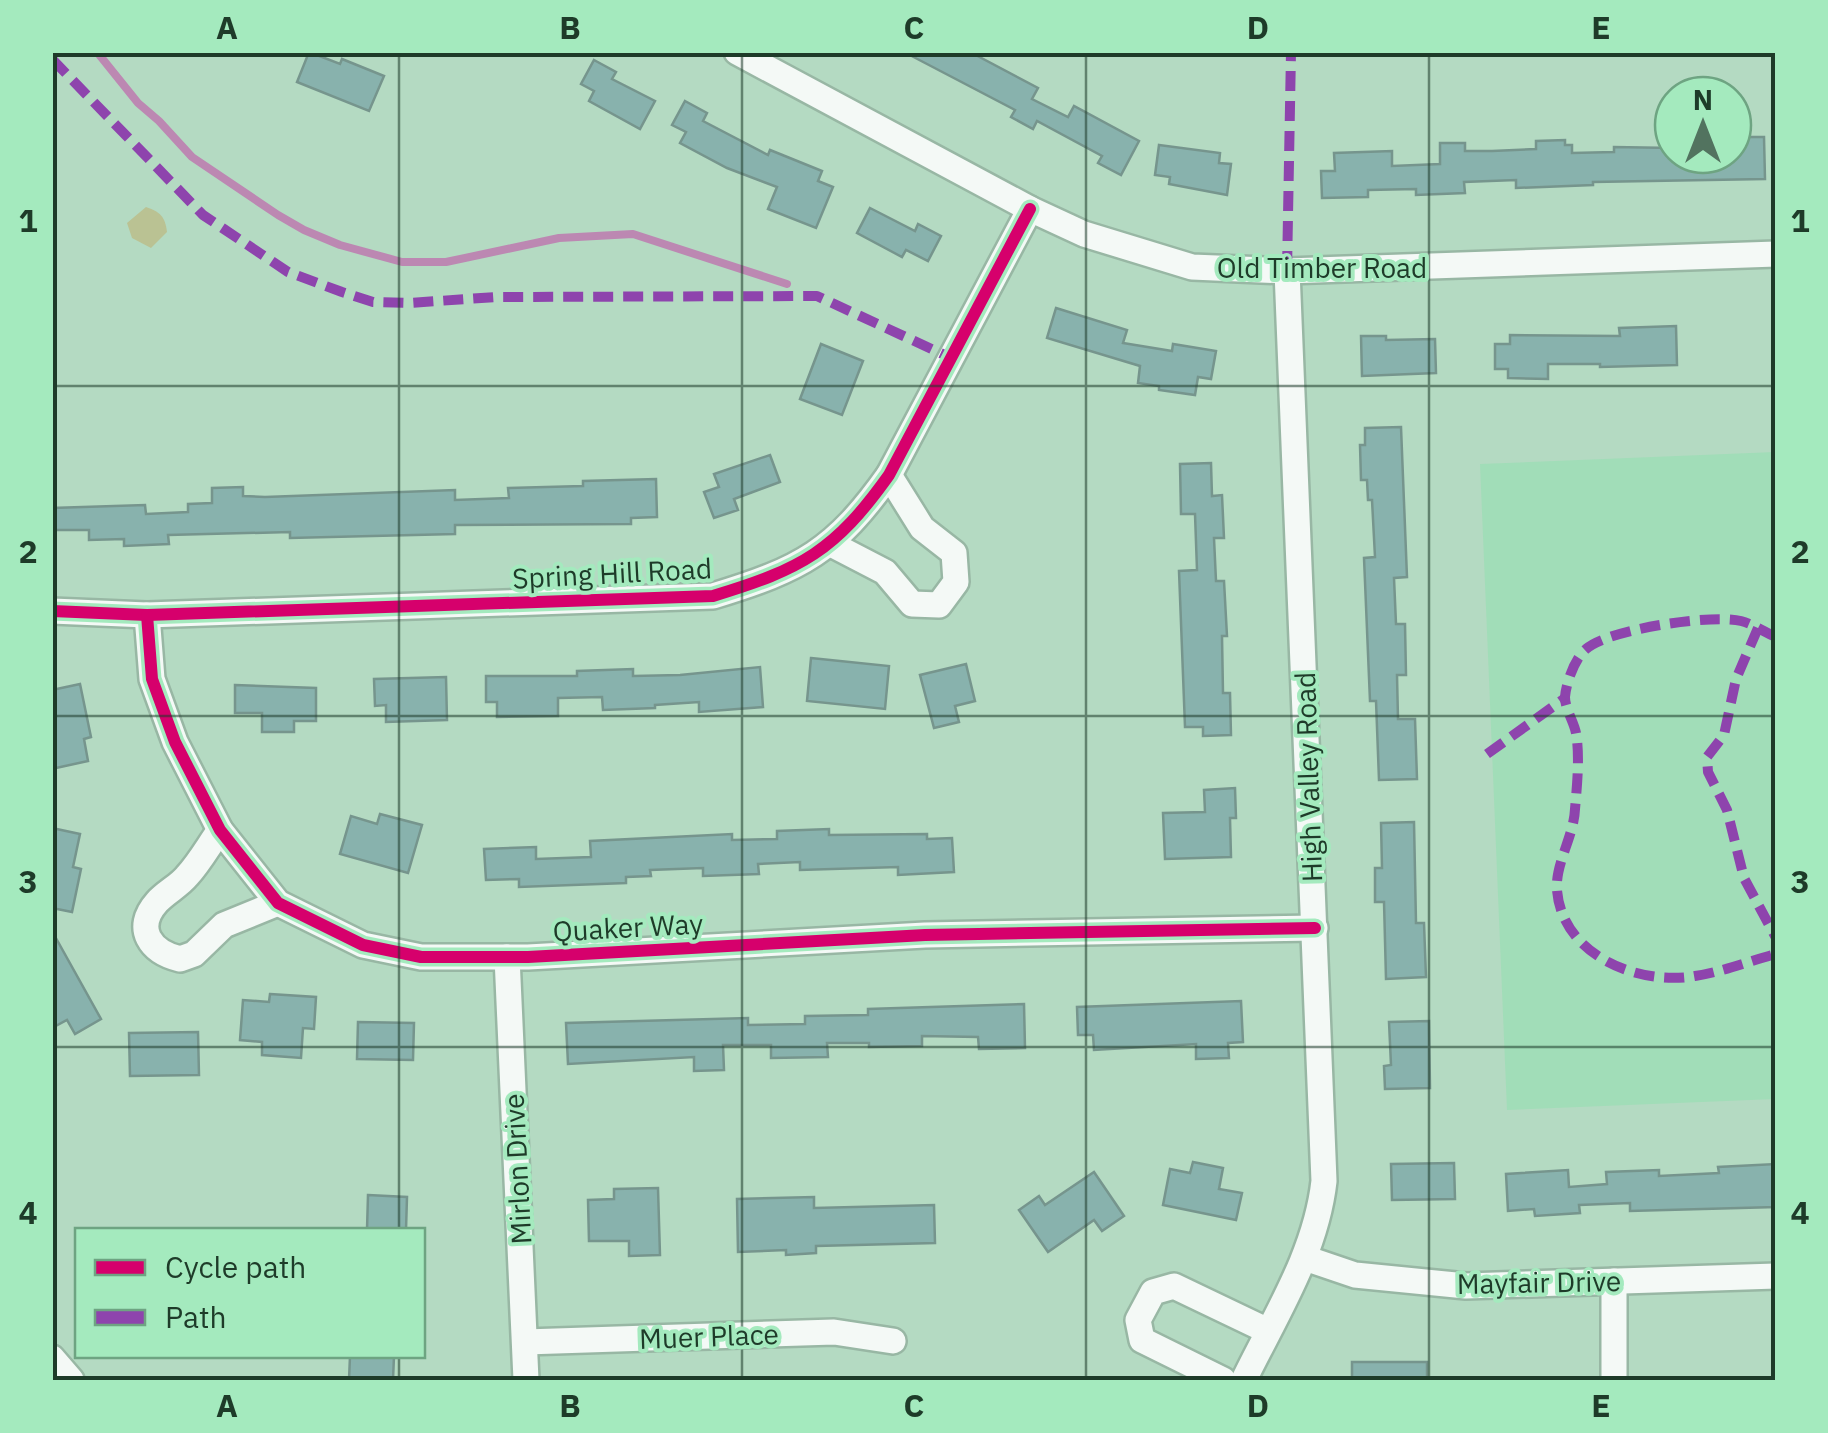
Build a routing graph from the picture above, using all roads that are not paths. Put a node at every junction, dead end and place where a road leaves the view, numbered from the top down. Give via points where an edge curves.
1 (737, 52) edge
2 (1030, 208) junction
3 (1776, 254) edge
4 (1287, 271) junction
5 (890, 475) junction
6 (831, 544) junction
7 (52, 611) edge
8 (147, 615) junction
9 (220, 830) junction
10 (278, 903) junction
11 (1314, 928) junction
12 (507, 956) junction
13 (1305, 1258) junction
14 (1776, 1276) edge
15 (1614, 1281) junction
16 (1268, 1331) junction
17 (893, 1341) dead end
18 (525, 1342) junction
19 (52, 1358) edge
20 (70, 1380) edge
21 (526, 1380) edge
22 (1223, 1380) edge
23 (1244, 1380) edge
24 (1614, 1380) edge

1 - 2 street, Old Timber Road
2 - 4 street, Old Timber Road via 1084,234 1192,267
2 - 5 street, Spring Hill Road
3 - 4 street, Old Timber Road
4 - 11 street, High Valley Road
5 - 6 street, Spring Hill Road
5 - 6 street via 922,528 954,553 956,582 939,605 912,604 885,572
6 - 8 street, Spring Hill Road via 763,581 713,596
7 - 8 street, Spring Hill Road
8 - 9 street, Quaker Way via 152,680
9 - 10 street, Quaker Way
9 - 10 street via 147,918 146,937 154,948 180,959 194,954 224,925
10 - 12 street, Quaker Way via 363,946 421,956
11 - 12 street, Quaker Way via 926,935
11 - 13 street, High Valley Road via 1324,1181
12 - 18 street, Mirlon Drive
13 - 15 street, Mayfair Drive via 1355,1275 1466,1286
13 - 16 street, High Valley Road
14 - 15 street, Mayfair Drive
15 - 24 street
16 - 22 street via 1174,1286 1153,1292 1138,1320 1142,1340
16 - 23 street, High Valley Road
17 - 18 street, Muer Place via 834,1332
18 - 21 street, Mirlon Drive
19 - 20 street

